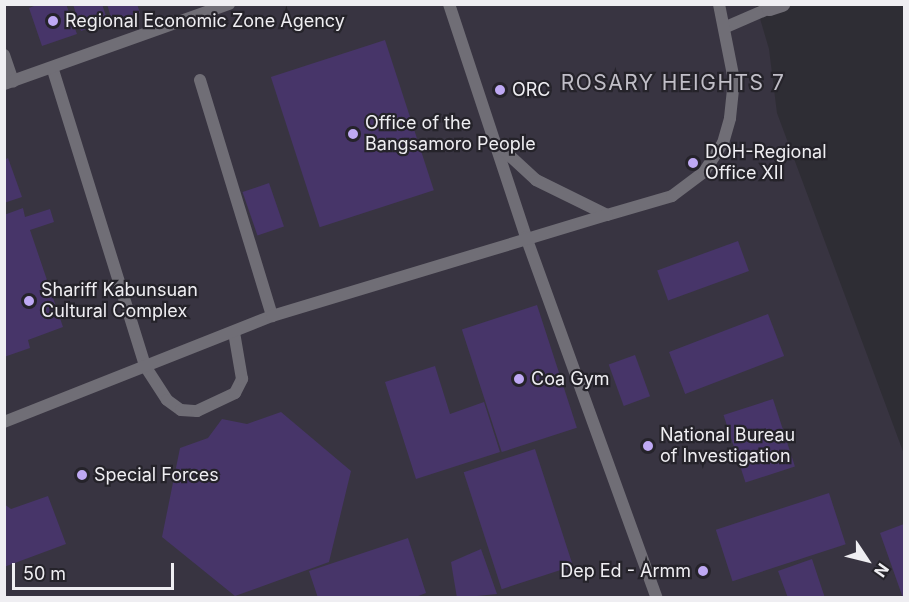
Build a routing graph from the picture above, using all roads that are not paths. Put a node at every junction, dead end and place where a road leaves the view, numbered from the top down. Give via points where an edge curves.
1 (229, 4) edge
2 (719, 4) edge
3 (773, 6) edge
4 (452, 8) edge
5 (726, 27) junction
6 (4, 56) edge
7 (53, 70) junction
8 (200, 80) dead end
9 (9, 83) edge
10 (494, 141) junction
11 (607, 215) junction
12 (526, 237) junction
13 (272, 316) junction
14 (234, 332) junction
15 (145, 366) junction
16 (4, 422) edge
17 (657, 597) edge

1 - 7 lane
2 - 5 lane
3 - 5 lane
4 - 10 lane
5 - 11 lane via 734,80 723,143 704,172 672,196
6 - 9 lane
7 - 9 lane
7 - 15 lane
8 - 13 lane
10 - 11 lane via 536,180
10 - 12 lane
11 - 12 lane
12 - 13 lane
12 - 17 lane
13 - 14 lane
14 - 15 lane
14 - 15 lane via 242,379 235,393 197,411 181,410 167,400
15 - 16 lane

